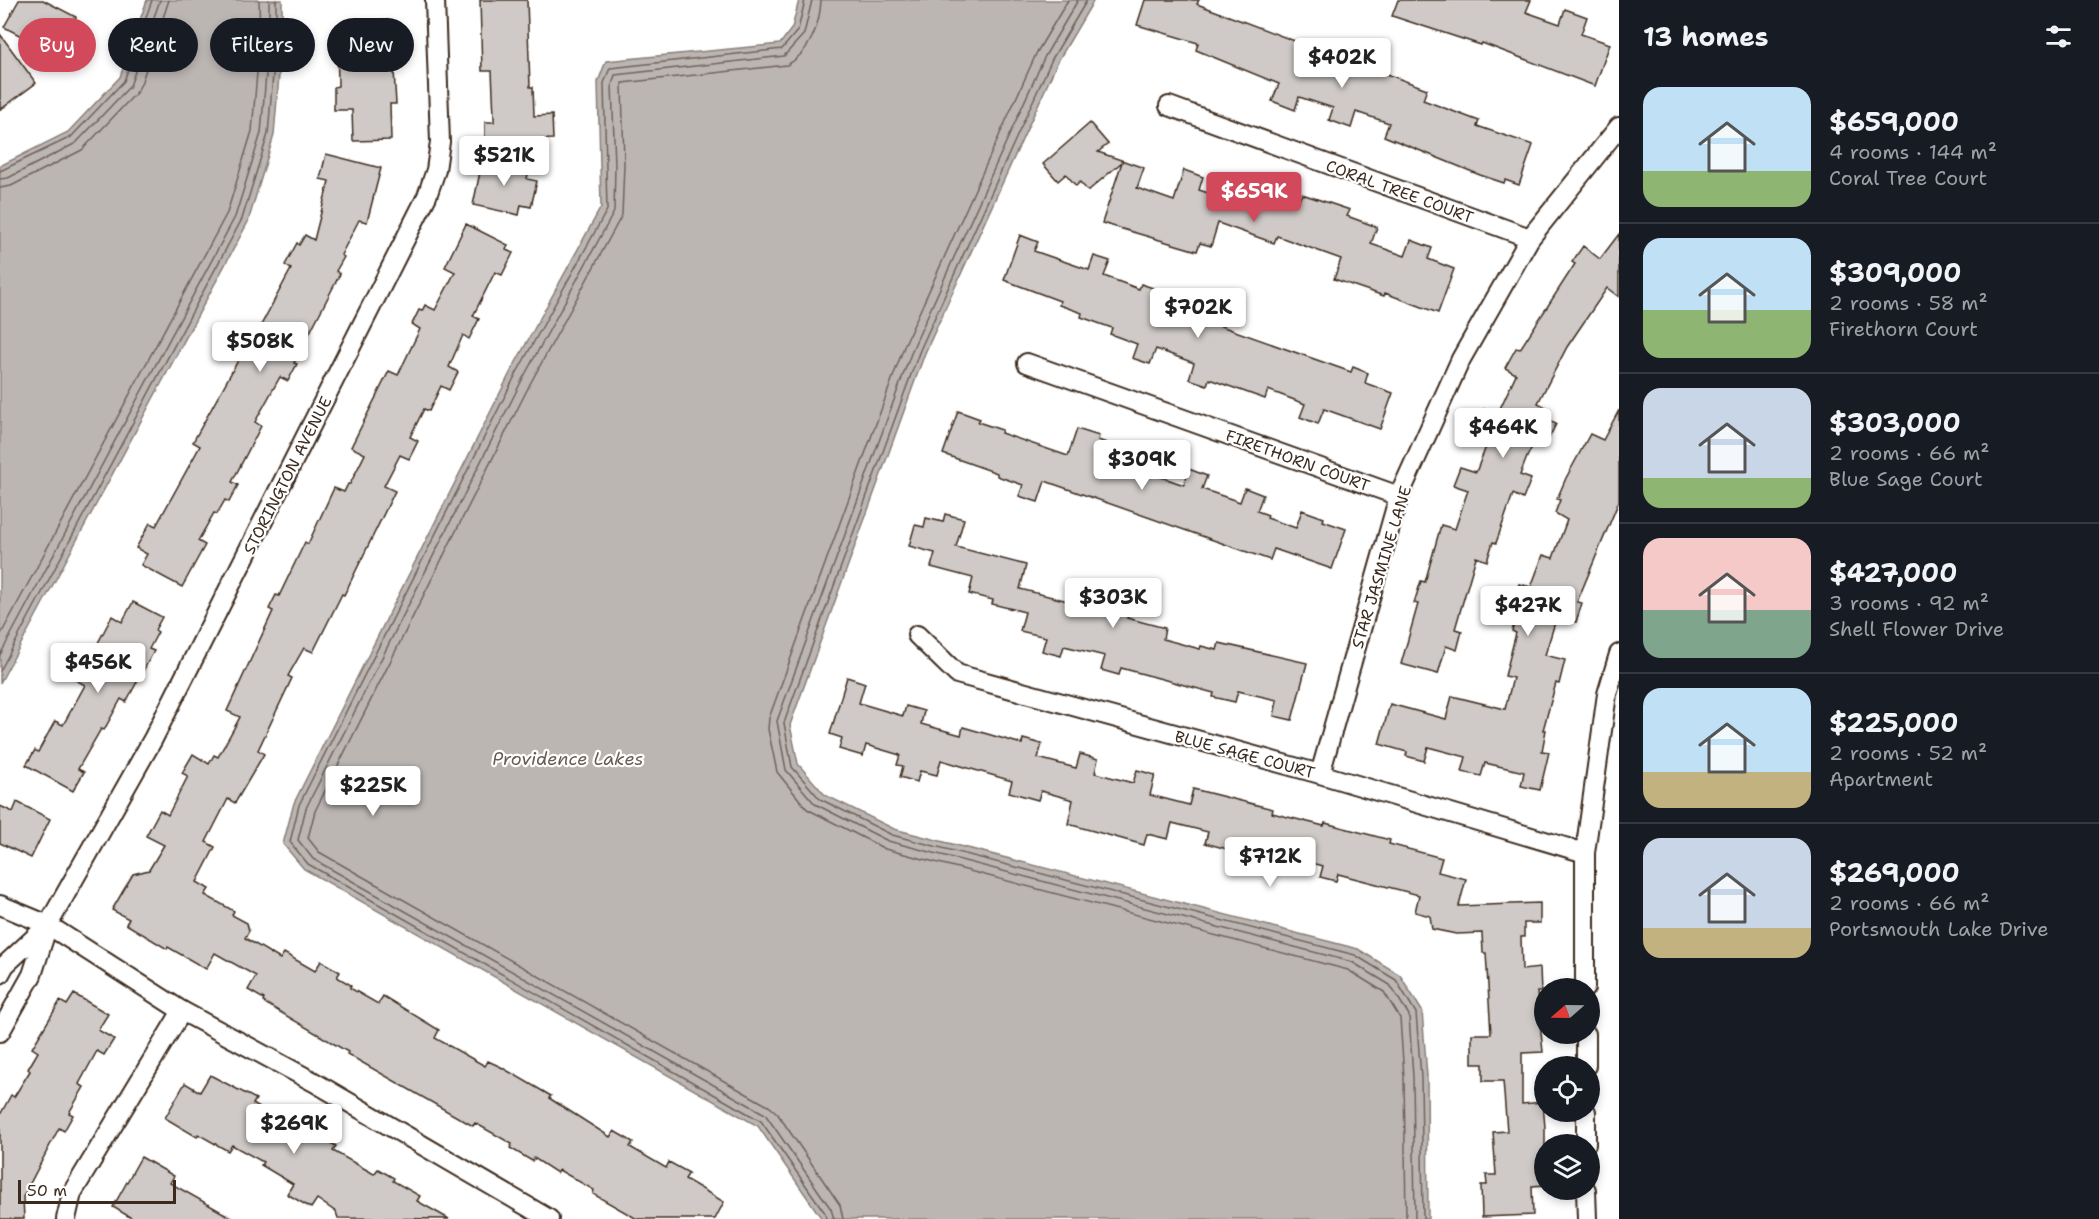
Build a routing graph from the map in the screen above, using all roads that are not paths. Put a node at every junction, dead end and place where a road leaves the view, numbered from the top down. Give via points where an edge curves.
1 (435, 0) edge
2 (1169, 106) dead end
3 (1619, 127) edge
4 (1530, 238) junction
5 (1027, 363) dead end
6 (1399, 496) junction
7 (917, 635) dead end
8 (1619, 654) edge
9 (1320, 774) junction
10 (1585, 853) junction
11 (0, 905) edge
12 (48, 925) junction
13 (0, 974) edge
14 (1586, 978) edge
15 (182, 1011) junction
16 (0, 1032) edge
17 (1586, 1200) edge
18 (66, 1219) edge
19 (549, 1219) edge
20 (1587, 1219) edge

1 - 12 street, STORINGTON AVENUE via 440,142 427,196 153,739
2 - 4 street, CORAL TREE COURT
3 - 4 street, STAR JASMINE LANE
4 - 6 street, STAR JASMINE LANE via 1461,359
5 - 6 street, FIRETHORN COURT
6 - 9 street, STAR JASMINE LANE
7 - 9 street, BLUE SAGE COURT via 957,674
8 - 10 street via 1607,694
9 - 10 street, BLUE SAGE COURT
10 - 14 street
11 - 12 street
12 - 13 street, STORINGTON AVENUE
12 - 15 street
12 - 16 street, STORINGTON AVENUE via 32,975
15 - 18 street via 72,1193
15 - 19 street via 314,1082
17 - 20 street

